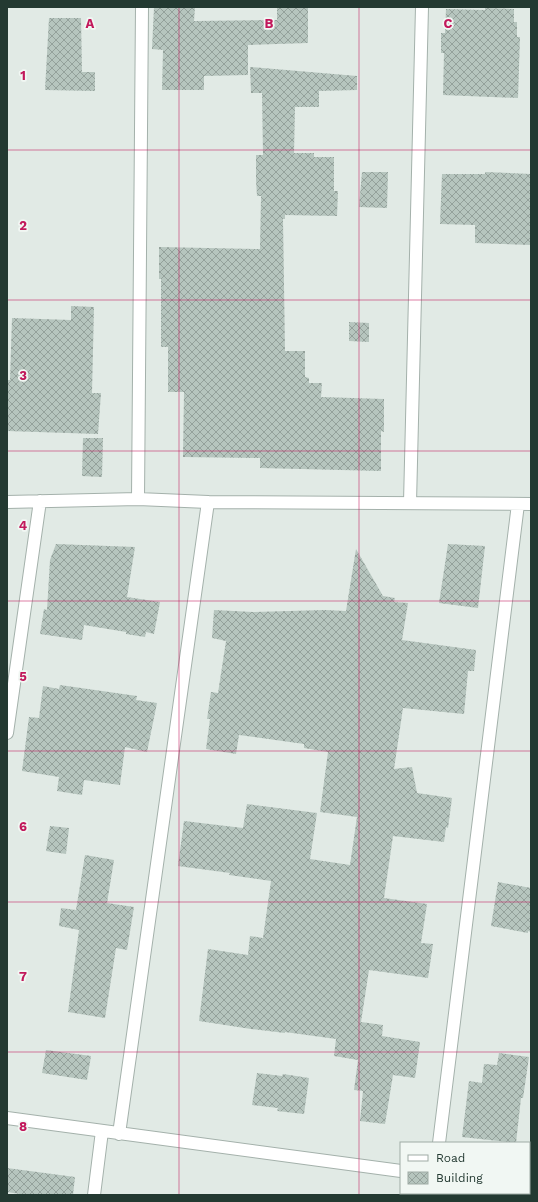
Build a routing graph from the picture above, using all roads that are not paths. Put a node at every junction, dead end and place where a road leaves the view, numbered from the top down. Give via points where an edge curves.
1 (142, 7) edge
2 (422, 7) edge
3 (138, 499) junction
4 (40, 501) junction
5 (7, 502) edge
6 (208, 502) junction
7 (410, 503) junction
8 (518, 504) junction
9 (531, 504) edge
10 (7, 733) edge
11 (7, 1118) edge
12 (102, 1131) junction
13 (119, 1134) junction
14 (439, 1142) edge
15 (400, 1171) edge
16 (94, 1195) edge

1 - 3 street
2 - 7 street
3 - 4 street
3 - 6 street
4 - 5 street
4 - 10 street
6 - 7 street
6 - 13 street
7 - 8 street
8 - 9 street
8 - 14 street
11 - 12 street
12 - 13 street
12 - 16 street
13 - 15 street

